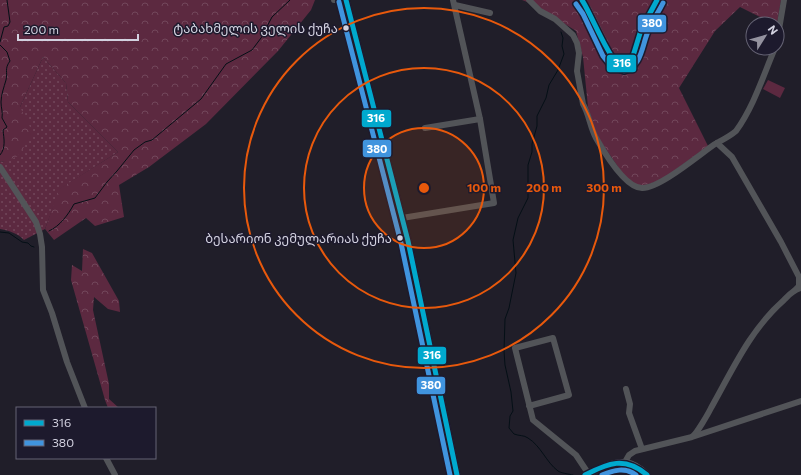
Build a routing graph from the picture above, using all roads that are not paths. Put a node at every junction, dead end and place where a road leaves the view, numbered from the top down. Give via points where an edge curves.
1 (346, 0) edge
2 (530, 0) edge
3 (582, 0) edge
4 (657, 0) edge
5 (784, 0) edge
6 (454, 3) edge
7 (490, 13) dead end
8 (781, 16) edge
9 (772, 56) edge
10 (480, 119) junction
11 (425, 128) dead end
12 (717, 143) junction
13 (0, 167) edge
14 (402, 218) junction
15 (799, 290) edge
16 (626, 389) dead end
17 (801, 401) edge
18 (529, 406) junction
19 (85, 407) edge
20 (692, 437) junction
21 (642, 449) junction
22 (107, 459) edge
23 (625, 462) junction
24 (586, 474) edge
25 (115, 475) edge
26 (457, 475) edge
27 (647, 475) edge

1 - 14 main road
2 - 12 street via 540,11 555,19 573,35 579,53 577,71 583,104 589,122 614,165 627,181 642,188 650,186 664,180
3 - 4 main road via 609,52 615,60 624,64 633,56 641,30
5 - 8 street
6 - 7 street
6 - 10 street
9 - 12 street via 744,120 736,132
10 - 11 street
10 - 14 street via 494,203
12 - 15 street via 732,157 781,242 799,277
13 - 19 street via 36,222 42,247 43,290 66,362
14 - 26 main road
15 - 20 street via 770,312 746,344 707,416
16 - 21 street via 630,412
17 - 20 street
18 - 18 street via 569,395 553,338 515,348
18 - 24 street via 533,420 576,455
20 - 21 street
21 - 23 street via 634,451
22 - 25 street
23 - 24 main road
23 - 27 main road via 635,465

